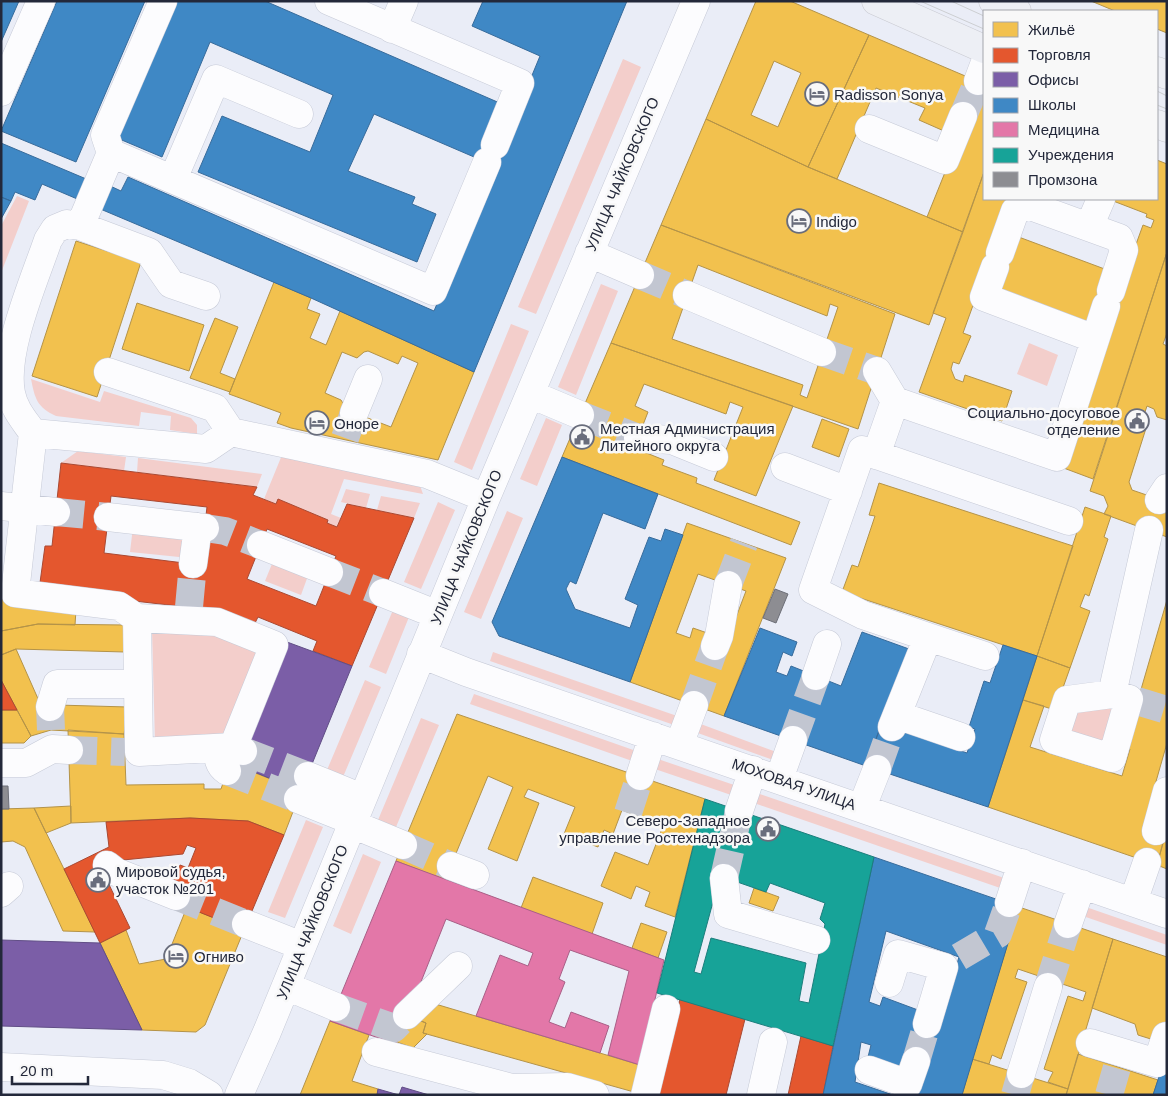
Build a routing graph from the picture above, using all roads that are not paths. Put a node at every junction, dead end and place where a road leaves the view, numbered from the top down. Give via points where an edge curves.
1 (41, 1) edge
2 (163, 1) edge
3 (329, 1) edge
4 (404, 1) edge
5 (696, 1) edge
6 (876, 1) edge
7 (993, 1) edge
8 (1015, 10) edge
9 (392, 28) junction
10 (983, 49) edge
11 (1, 92) edge
12 (299, 114) dead end
13 (963, 116) tunnel mouth
14 (869, 129) dead end
15 (111, 153) junction
16 (173, 180) junction
17 (1101, 200) edge
18 (80, 226) junction
19 (1089, 227) junction
20 (589, 253) junction
21 (640, 275) tunnel mouth
22 (687, 295) tunnel mouth
23 (206, 296) dead end
24 (1095, 339) junction
25 (822, 352) tunnel mouth
26 (877, 371) tunnel mouth
27 (108, 372) dead end
28 (368, 379) dead end
29 (530, 394) junction
30 (895, 401) junction
31 (354, 413) tunnel mouth
32 (580, 415) tunnel mouth
33 (231, 432) junction
34 (33, 433) junction
35 (638, 438) tunnel mouth
36 (876, 455) junction
37 (714, 457) dead end
38 (785, 467) dead end
39 (848, 491) junction
40 (486, 498) junction
41 (13, 507) edge
42 (56, 512) tunnel mouth
43 (108, 517) tunnel mouth
44 (1069, 521) dead end
45 (1149, 530) dead end
46 (261, 544) tunnel mouth
47 (194, 564) tunnel mouth
48 (329, 572) tunnel mouth
49 (728, 585) tunnel mouth
50 (383, 593) tunnel mouth
51 (438, 615) junction
52 (137, 618) junction
53 (928, 637) junction
54 (827, 644) dead end
55 (715, 646) tunnel mouth
56 (422, 654) junction
57 (985, 656) dead end
58 (816, 676) tunnel mouth
59 (138, 684) junction
60 (1126, 698) dead end
61 (694, 705) tunnel mouth
62 (653, 736) junction
63 (961, 737) dead end
64 (793, 740) tunnel mouth
65 (679, 745) junction
66 (1, 763) edge
67 (877, 769) tunnel mouth
68 (754, 770) junction
69 (640, 776) tunnel mouth
70 (779, 779) junction
71 (303, 787) tunnel mouth
72 (1167, 791) edge
73 (862, 808) junction
74 (739, 811) tunnel mouth
75 (356, 815) junction
76 (1156, 831) dead end
77 (403, 846) tunnel mouth
78 (1147, 862) dead end
79 (1022, 863) junction
80 (107, 865) dead end
81 (724, 878) tunnel mouth
82 (1082, 884) junction
83 (176, 896) tunnel mouth
84 (1133, 902) junction
85 (1009, 903) tunnel mouth
86 (1167, 914) edge
87 (246, 924) tunnel mouth
88 (1068, 924) tunnel mouth
89 (816, 940) dead end
90 (302, 946) junction
91 (458, 966) dead end
92 (889, 983) dead end
93 (286, 986) junction
94 (1048, 988) tunnel mouth
95 (336, 1007) tunnel mouth
96 (666, 1009) dead end
97 (407, 1015) tunnel mouth
98 (927, 1024) tunnel mouth
99 (1166, 1036) dead end
100 (773, 1042) dead end
101 (1090, 1043) dead end
102 (376, 1052) dead end
103 (916, 1061) tunnel mouth
104 (1, 1067) edge
105 (869, 1070) dead end
106 (1022, 1074) tunnel mouth
107 (511, 1091) edge
108 (209, 1095) edge
109 (239, 1095) edge
110 (595, 1095) edge
111 (645, 1095) edge
112 (761, 1095) edge

1 - 11 street
2 - 15 street via 104,135
3 - 9 street
4 - 9 street
5 - 20 street, УЛИЦА ЧАЙКОВСКОГО
6 - 10 main road
7 - 8 main road
9 - 16 street via 520,83 433,292
12 - 16 street via 216,79
13 - 14 street via 945,160
15 - 16 street
15 - 18 street
17 - 19 street
18 - 23 street via 149,252 171,284
18 - 34 street via 67,224 55,229 48,240 13,348 11,393 17,412
19 - 24 street via 1119,238 1124,250
19 - 24 street via 1028,205 1016,211 984,297
20 - 21 street
20 - 29 street, УЛИЦА ЧАЙКОВСКОГО
22 - 25 street
24 - 30 street via 1057,456
26 - 30 street
27 - 33 street via 218,399
28 - 31 street
29 - 32 street
29 - 40 street, УЛИЦА ЧАЙКОВСКОГО
30 - 36 street
33 - 34 street via 206,449
33 - 40 street via 343,447 427,474
34 - 41 street
35 - 37 street via 672,440
36 - 39 street via 862,450
36 - 44 street
38 - 39 street
39 - 53 street via 813,590 863,615
40 - 51 street, УЛИЦА ЧАЙКОВСКОГО
41 - 42 street
41 - 52 street via 15,593 119,606
43 - 47 street via 201,527
45 - 60 street
46 - 48 street
49 - 55 street
50 - 51 street
51 - 56 street, УЛИЦА ЧАЙКОВСКОГО
52 - 59 street
52 - 59 street via 188,614 274,645 230,754 132,752
53 - 57 street
53 - 63 street via 895,721
54 - 58 street
56 - 62 street, МОХОВАЯ УЛИЦА
56 - 75 street, УЛИЦА ЧАЙКОВСКОГО
59 - 66 street via 57,684 56,734 26,763
61 - 65 street
62 - 65 street, МОХОВАЯ УЛИЦА
62 - 69 street
64 - 70 street
65 - 68 street, МОХОВАЯ УЛИЦА
67 - 73 street
68 - 70 street, МОХОВАЯ УЛИЦА
68 - 74 street
70 - 73 street, МОХОВАЯ УЛИЦА
71 - 75 street
72 - 76 street
73 - 79 street, МОХОВАЯ УЛИЦА
75 - 77 street
75 - 90 street, УЛИЦА ЧАЙКОВСКОГО
78 - 84 street
79 - 82 street, МОХОВАЯ УЛИЦА
79 - 85 street
80 - 83 street via 116,872
81 - 89 street via 728,914
82 - 84 street, МОХОВАЯ УЛИЦА
82 - 88 street
84 - 86 street, МОХОВАЯ УЛИЦА
87 - 90 street
90 - 93 street, УЛИЦА ЧАЙКОВСКОГО
91 - 97 street
92 - 98 street via 898,954 952,962
93 - 95 street
93 - 109 street, УЛИЦА ЧАЙКОВСКОГО
94 - 106 street
96 - 111 street
99 - 101 street via 1157,1063 1119,1059
100 - 112 street
102 - 107 street
103 - 105 street via 908,1084
104 - 108 street via 163,1075 189,1083
107 - 110 street via 567,1087

